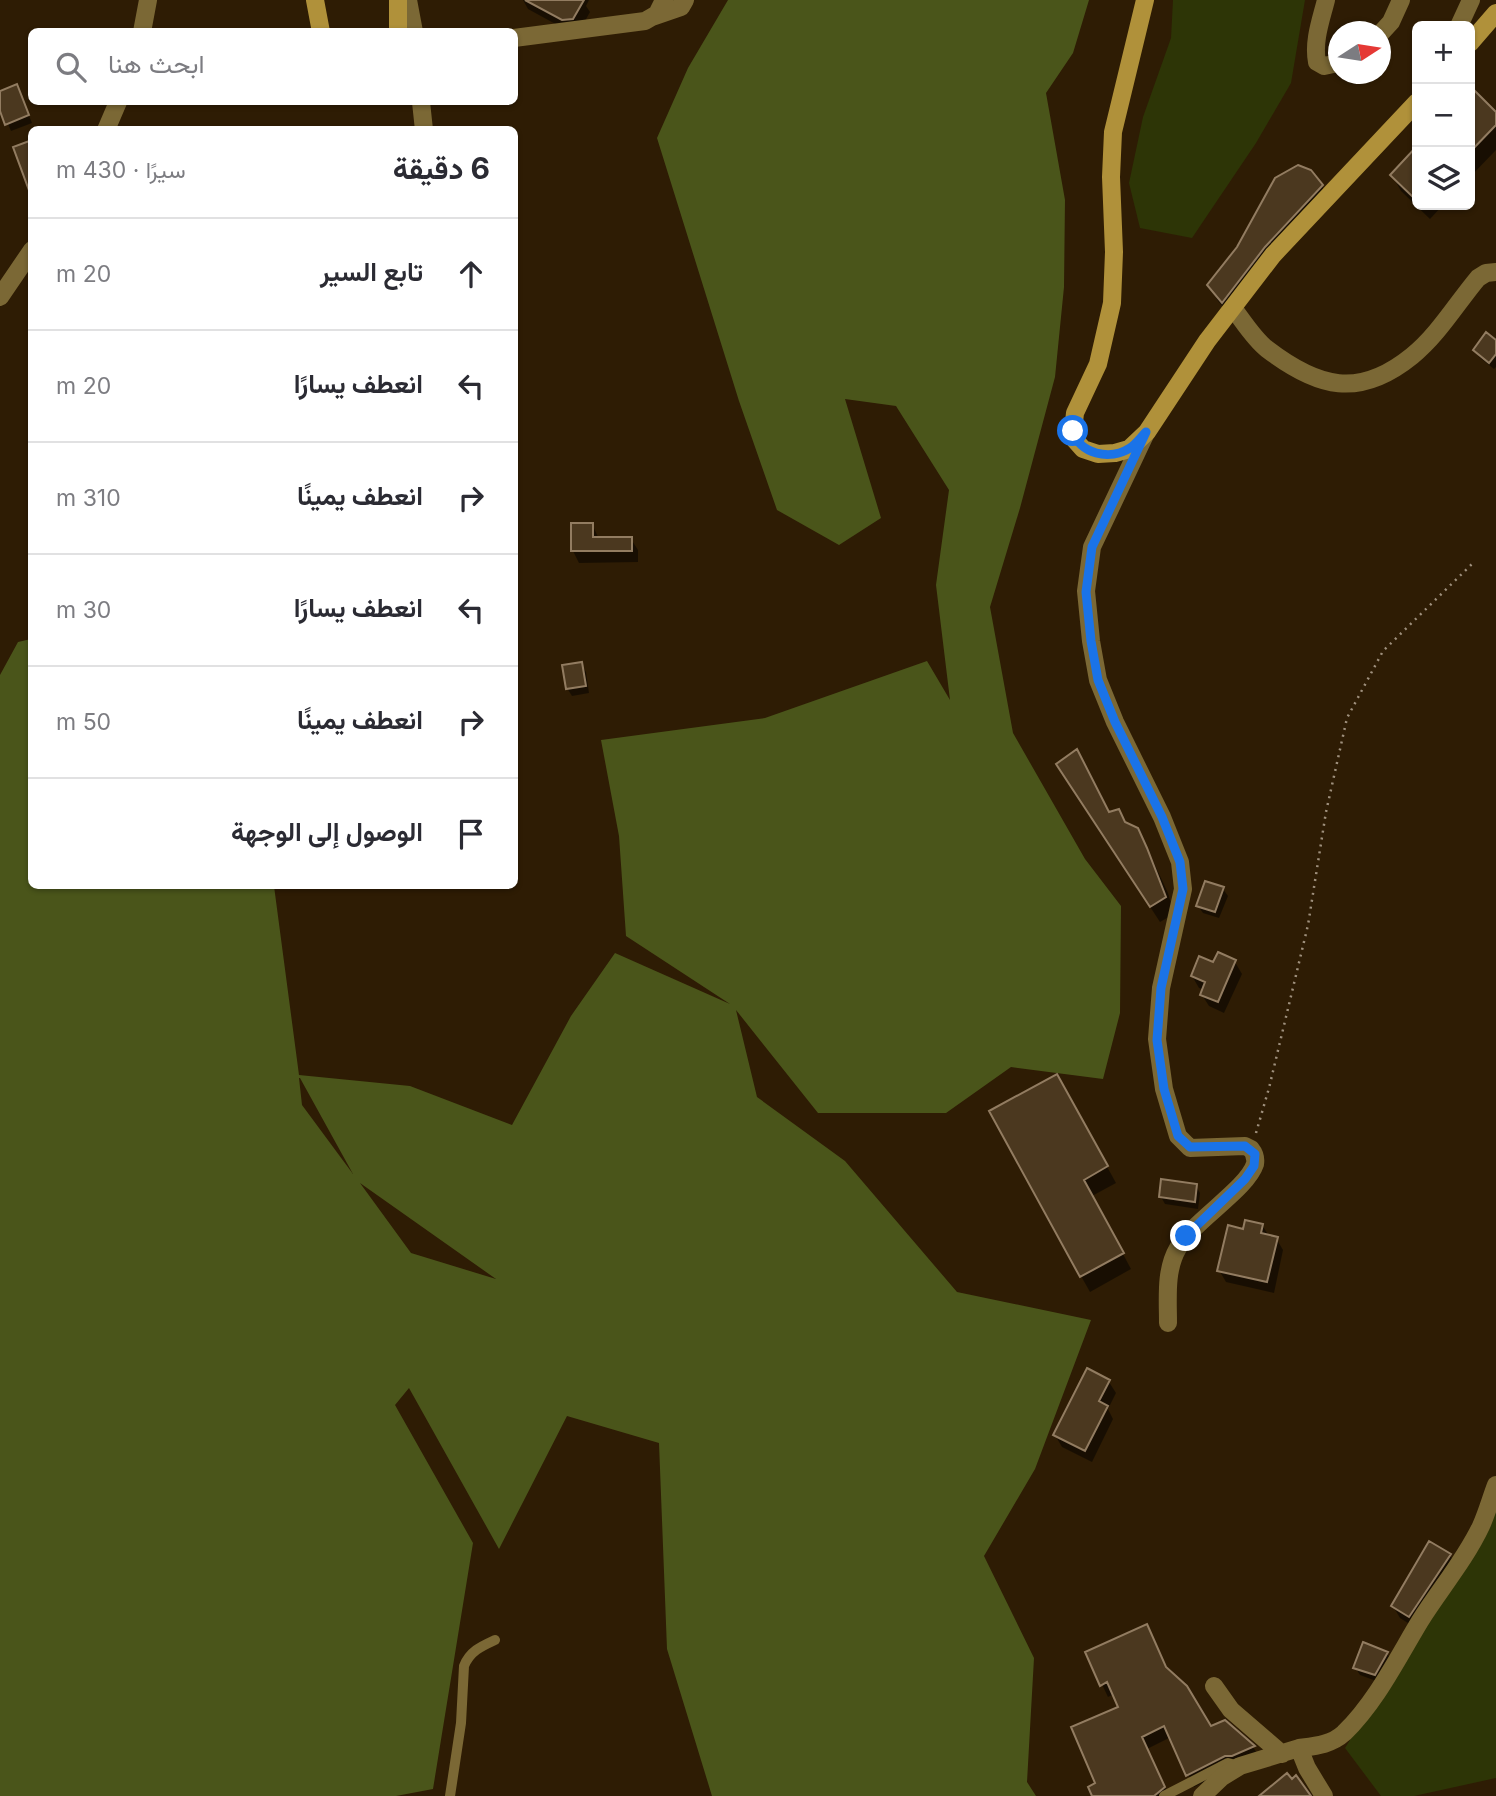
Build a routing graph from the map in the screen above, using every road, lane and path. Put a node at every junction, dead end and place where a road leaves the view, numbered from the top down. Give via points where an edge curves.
1 (148, 0) edge
2 (315, 0) edge
3 (398, 0) edge
4 (408, 0) edge
5 (664, 0) edge
6 (685, 0) edge
7 (1145, 0) edge
8 (1326, 0) edge
9 (1401, 0) edge
10 (1471, 0) edge
11 (652, 17) junction
12 (1492, 17) edge
13 (1461, 21) edge
14 (1391, 22) edge
15 (143, 28) edge
16 (320, 28) edge
17 (398, 28) edge
18 (413, 28) edge
19 (1475, 29) edge
20 (518, 37) edge
21 (1475, 37) edge
22 (1328, 65) edge
23 (117, 105) edge
24 (421, 105) edge
25 (1412, 107) edge
26 (108, 126) edge
27 (424, 126) edge
28 (28, 256) edge
29 (1496, 272) edge
30 (0, 298) edge
31 (1233, 309) junction
32 (1146, 432) junction
33 (1472, 564) dead end
34 (1251, 1149) junction
35 (1168, 1323) dead end
36 (1496, 1485) edge
37 (495, 1640) dead end
38 (1214, 1686) dead end
39 (1291, 1751) junction
40 (1240, 1766) junction
41 (450, 1796) edge
42 (1164, 1796) edge
43 (1202, 1796) edge
44 (1324, 1796) edge

1 - 15 street
2 - 16 main road
3 - 17 main road
4 - 18 street
5 - 11 street
6 - 11 street via 681,7
7 - 32 main road via 1113,132 1112,303 1098,364 1075,413 1073,431 1083,449 1098,454 1129,449
8 - 22 street via 1315,52 1317,62
9 - 14 street
10 - 13 street
11 - 20 street
12 - 19 street
12 - 21 main road
23 - 26 street
24 - 27 street
25 - 31 main road via 1273,255
28 - 30 street
29 - 31 street via 1478,278 1412,356 1374,378 1348,385 1324,382 1266,348
31 - 32 main road
32 - 34 street via 1092,547 1086,592 1091,641 1098,680 1180,862 1183,889 1161,988 1157,1040 1164,1089 1178,1136 1190,1147
33 - 34 path via 1383,651 1347,718 1308,925
34 - 35 street via 1254,1166 1245,1179 1177,1249 1170,1271
36 - 39 street via 1464,1556 1371,1700 1334,1740
37 - 41 lane via 474,1651 464,1665
38 - 39 street via 1231,1710
39 - 40 street
39 - 44 street
40 - 42 lane via 1228,1763
40 - 43 street

